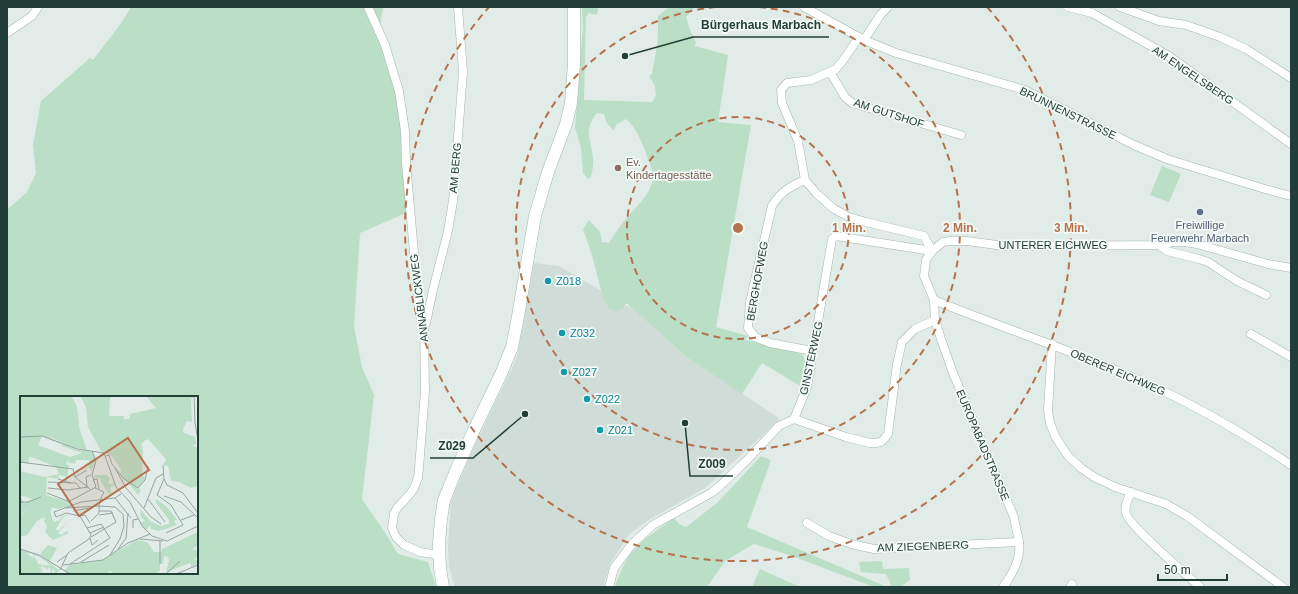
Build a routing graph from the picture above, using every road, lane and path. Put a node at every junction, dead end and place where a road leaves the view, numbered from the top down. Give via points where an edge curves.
1 (38, 7) edge
2 (368, 7) edge
3 (458, 7) edge
4 (574, 7) edge
5 (804, 7) edge
6 (888, 7) edge
7 (1068, 7) edge
8 (1120, 7) edge
9 (1095, 10) edge
10 (7, 33) edge
11 (861, 38) junction
12 (830, 72) junction
13 (1291, 78) edge
14 (961, 135) dead end
15 (1291, 144) edge
16 (805, 180) junction
17 (1291, 196) edge
18 (1159, 245) junction
19 (932, 250) junction
20 (1291, 268) edge
21 (1266, 295) dead end
22 (934, 300) junction
23 (935, 320) junction
24 (424, 326) junction
25 (1251, 334) dead end
26 (1052, 344) junction
27 (813, 351) junction
28 (1291, 357) edge
29 (794, 419) junction
30 (1291, 465) edge
31 (1131, 492) junction
32 (807, 523) dead end
33 (1019, 542) junction
34 (440, 555) junction
35 (443, 587) edge
36 (609, 587) edge
37 (1003, 587) edge
38 (1200, 587) edge
39 (1283, 587) edge

1 - 10 street via 32,16
2 - 24 street, ANNABLICKWEG via 385,45 399,91 405,131 419,308
3 - 24 street, AM BERG via 463,72 453,201
4 - 34 main road via 573,90 566,124 535,216 512,347 444,500
5 - 11 street, BRUNNENSTRASSE
6 - 11 street
7 - 9 street, AM ENGELSBERG
8 - 13 street via 1220,37 1246,49
9 - 15 street, AM ENGELSBERG via 1169,56
11 - 12 street via 836,69
11 - 17 street, BRUNNENSTRASSE via 896,53 1025,90 1134,145 1167,158
12 - 14 street, AM GUTSHOF via 845,97 852,103
12 - 16 street via 811,80 788,83 781,90 782,103 798,141
16 - 19 street via 834,209 866,222 924,236
16 - 27 street, BERGHOFWEG via 790,186 778,196 772,206 752,294 748,328 755,337 770,343
18 - 19 street, UNTERER EICHWEG via 1004,246 950,241 943,242
18 - 20 street, UNTERER EICHWEG via 1172,242 1197,244
18 - 21 street, UNTERER EICHWEG via 1167,251 1208,262 1237,281
19 - 22 street via 926,260 924,276
19 - 27 street, GINSTERWEG via 836,236 832,239
22 - 23 street, EUROPABADSTRASSE
22 - 26 street, OBERER EICHWEG
23 - 29 street via 915,329 902,342 888,434 881,442 862,441
23 - 33 street, EUROPABADSTRASSE via 953,373 1014,518
24 - 34 street, ANNABLICKWEG via 425,391 418,478 410,494 397,508 392,528 396,537 404,544 420,552
25 - 28 street
26 - 30 street, OBERER EICHWEG via 1178,398
26 - 31 street via 1048,407 1054,436 1068,456 1081,468 1115,487
27 - 29 street, GINSTERWEG via 807,387
29 - 36 street via 779,426 711,493 653,525 632,544 614,568
31 - 38 street via 1125,508 1126,515
31 - 39 street via 1166,504 1187,516
32 - 33 street, AM ZIEGENBERG via 829,536 874,549
33 - 37 street, EUROPABADSTRASSE via 1020,553
34 - 35 main road

